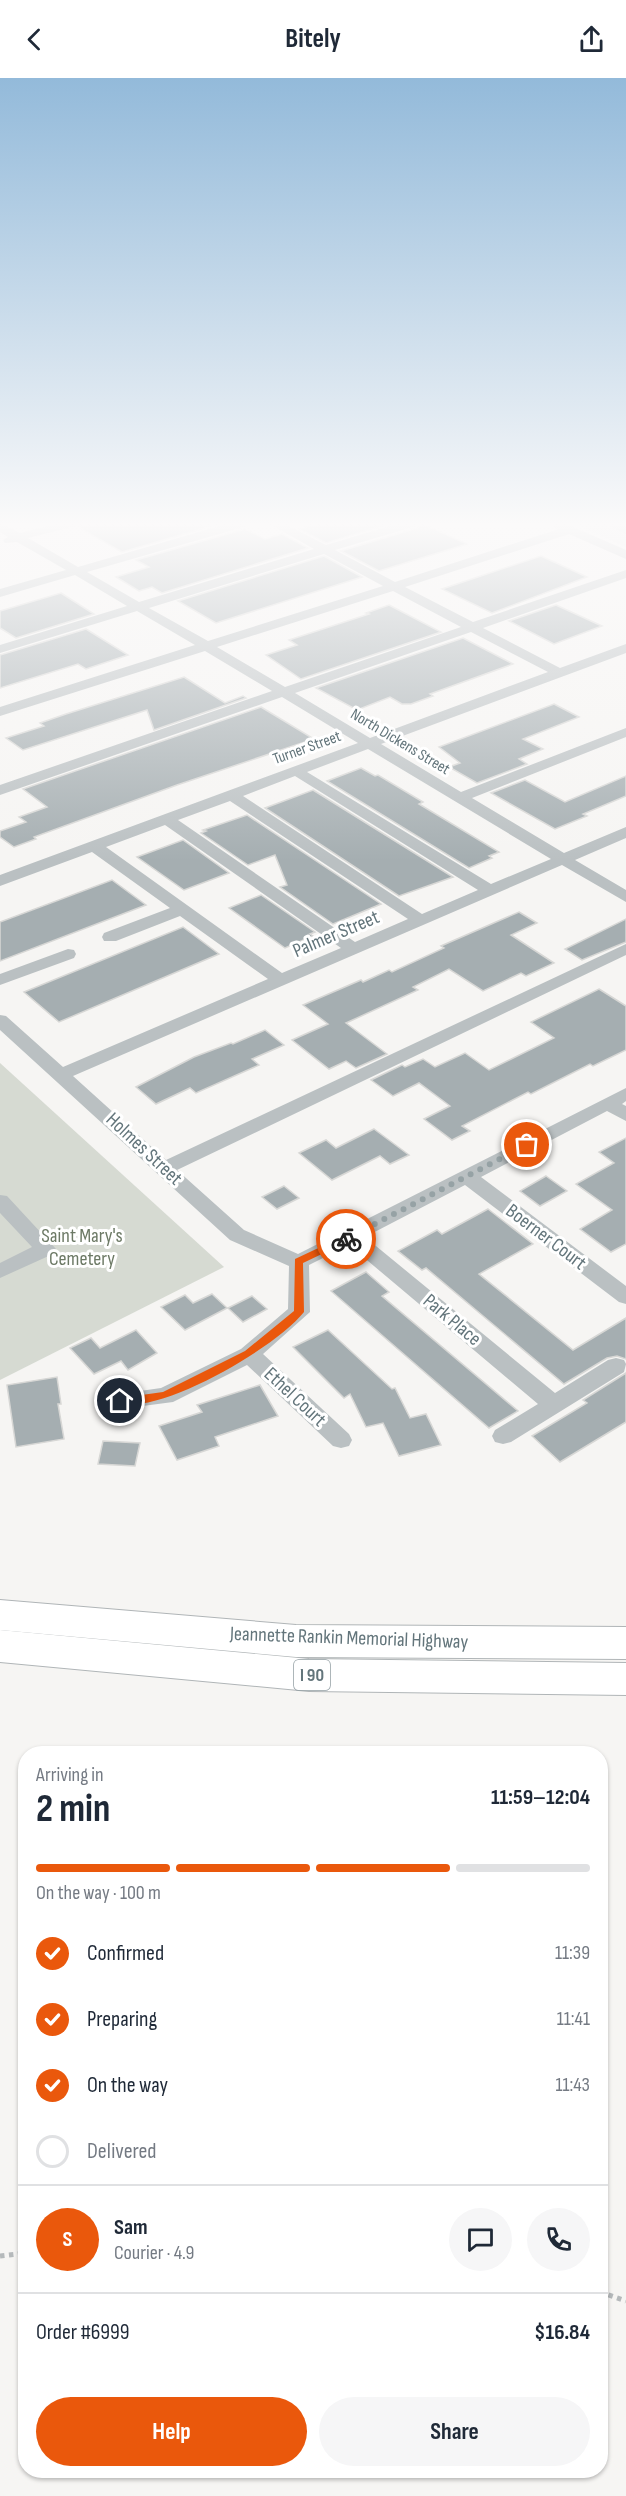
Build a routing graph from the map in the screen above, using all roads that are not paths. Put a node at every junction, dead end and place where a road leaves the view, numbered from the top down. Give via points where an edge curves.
1 (43, 636) edge
2 (188, 636) edge
3 (239, 636) edge
4 (445, 636) edge
5 (488, 636) edge
6 (206, 646) junction
7 (626, 648) edge
8 (0, 649) edge
9 (559, 673) junction
10 (282, 692) junction
11 (0, 712) edge
12 (626, 732) edge
13 (368, 744) junction
14 (296, 771) junction
15 (0, 790) edge
16 (231, 795) junction
17 (459, 798) junction
18 (167, 819) junction
19 (626, 832) edge
20 (94, 846) junction
21 (562, 859) junction
22 (0, 881) edge
23 (490, 890) junction
24 (626, 897) edge
25 (182, 909) junction
26 (420, 920) junction
27 (110, 937) dead end
28 (353, 949) junction
29 (626, 949) edge
30 (68, 954) dead end
31 (0, 980) edge
32 (280, 980) junction
33 (0, 1020) edge
34 (62, 1074) junction
35 (626, 1094) edge
36 (608, 1103) junction
37 (626, 1115) edge
38 (164, 1168) junction
39 (466, 1176) junction
40 (0, 1201) edge
41 (351, 1236) junction
42 (299, 1262) junction
43 (0, 1271) edge
44 (626, 1297) edge
45 (249, 1354) junction
46 (616, 1366) dead end
47 (120, 1401) dead end
48 (553, 1404) junction
49 (503, 1436) dead end
50 (341, 1440) dead end
51 (0, 1615) edge
52 (626, 1643) edge
53 (0, 1646) edge
54 (626, 1679) edge

1 - 8 street
2 - 6 street, North Dickens Street
3 - 6 street
4 - 10 street
5 - 9 street
6 - 10 street, North Dickens Street
6 - 11 street
7 - 9 street, Turner Street
9 - 13 street, Turner Street
10 - 13 street, North Dickens Street
10 - 15 street
12 - 17 street
13 - 14 street, Turner Street
13 - 17 street, North Dickens Street
14 - 16 street, Turner Street
14 - 23 street
16 - 18 street, Turner Street
16 - 26 street
17 - 21 street, North Dickens Street
18 - 20 street, Turner Street
18 - 28 street
19 - 21 street, Palmer Street
20 - 22 street, Turner Street
20 - 25 street
21 - 23 street, Palmer Street
21 - 24 street, North Dickens Street
23 - 26 street, Palmer Street
25 - 27 street
25 - 32 street
26 - 28 street, Palmer Street
28 - 32 street, Palmer Street
29 - 38 street
30 - 31 street
32 - 34 street, Palmer Street
33 - 34 street, Holmes Street
34 - 38 street, Holmes Street
35 - 36 street
36 - 37 street
36 - 39 street
38 - 42 street, Holmes Street via 237,1236
39 - 41 street
39 - 44 street, Boerner Court
40 - 43 street via 46,1249
41 - 42 street
41 - 48 street, Park Place
42 - 45 street via 299,1312
45 - 47 street via 165,1396
45 - 50 street, Ethel Court
46 - 48 street
48 - 49 street
51 - 52 highway, Jeannette Rankin Memorial Highway / I 90 via 296,1641
53 - 54 highway, Jeannette Rankin Memorial Highway / I 90 via 309,1675

